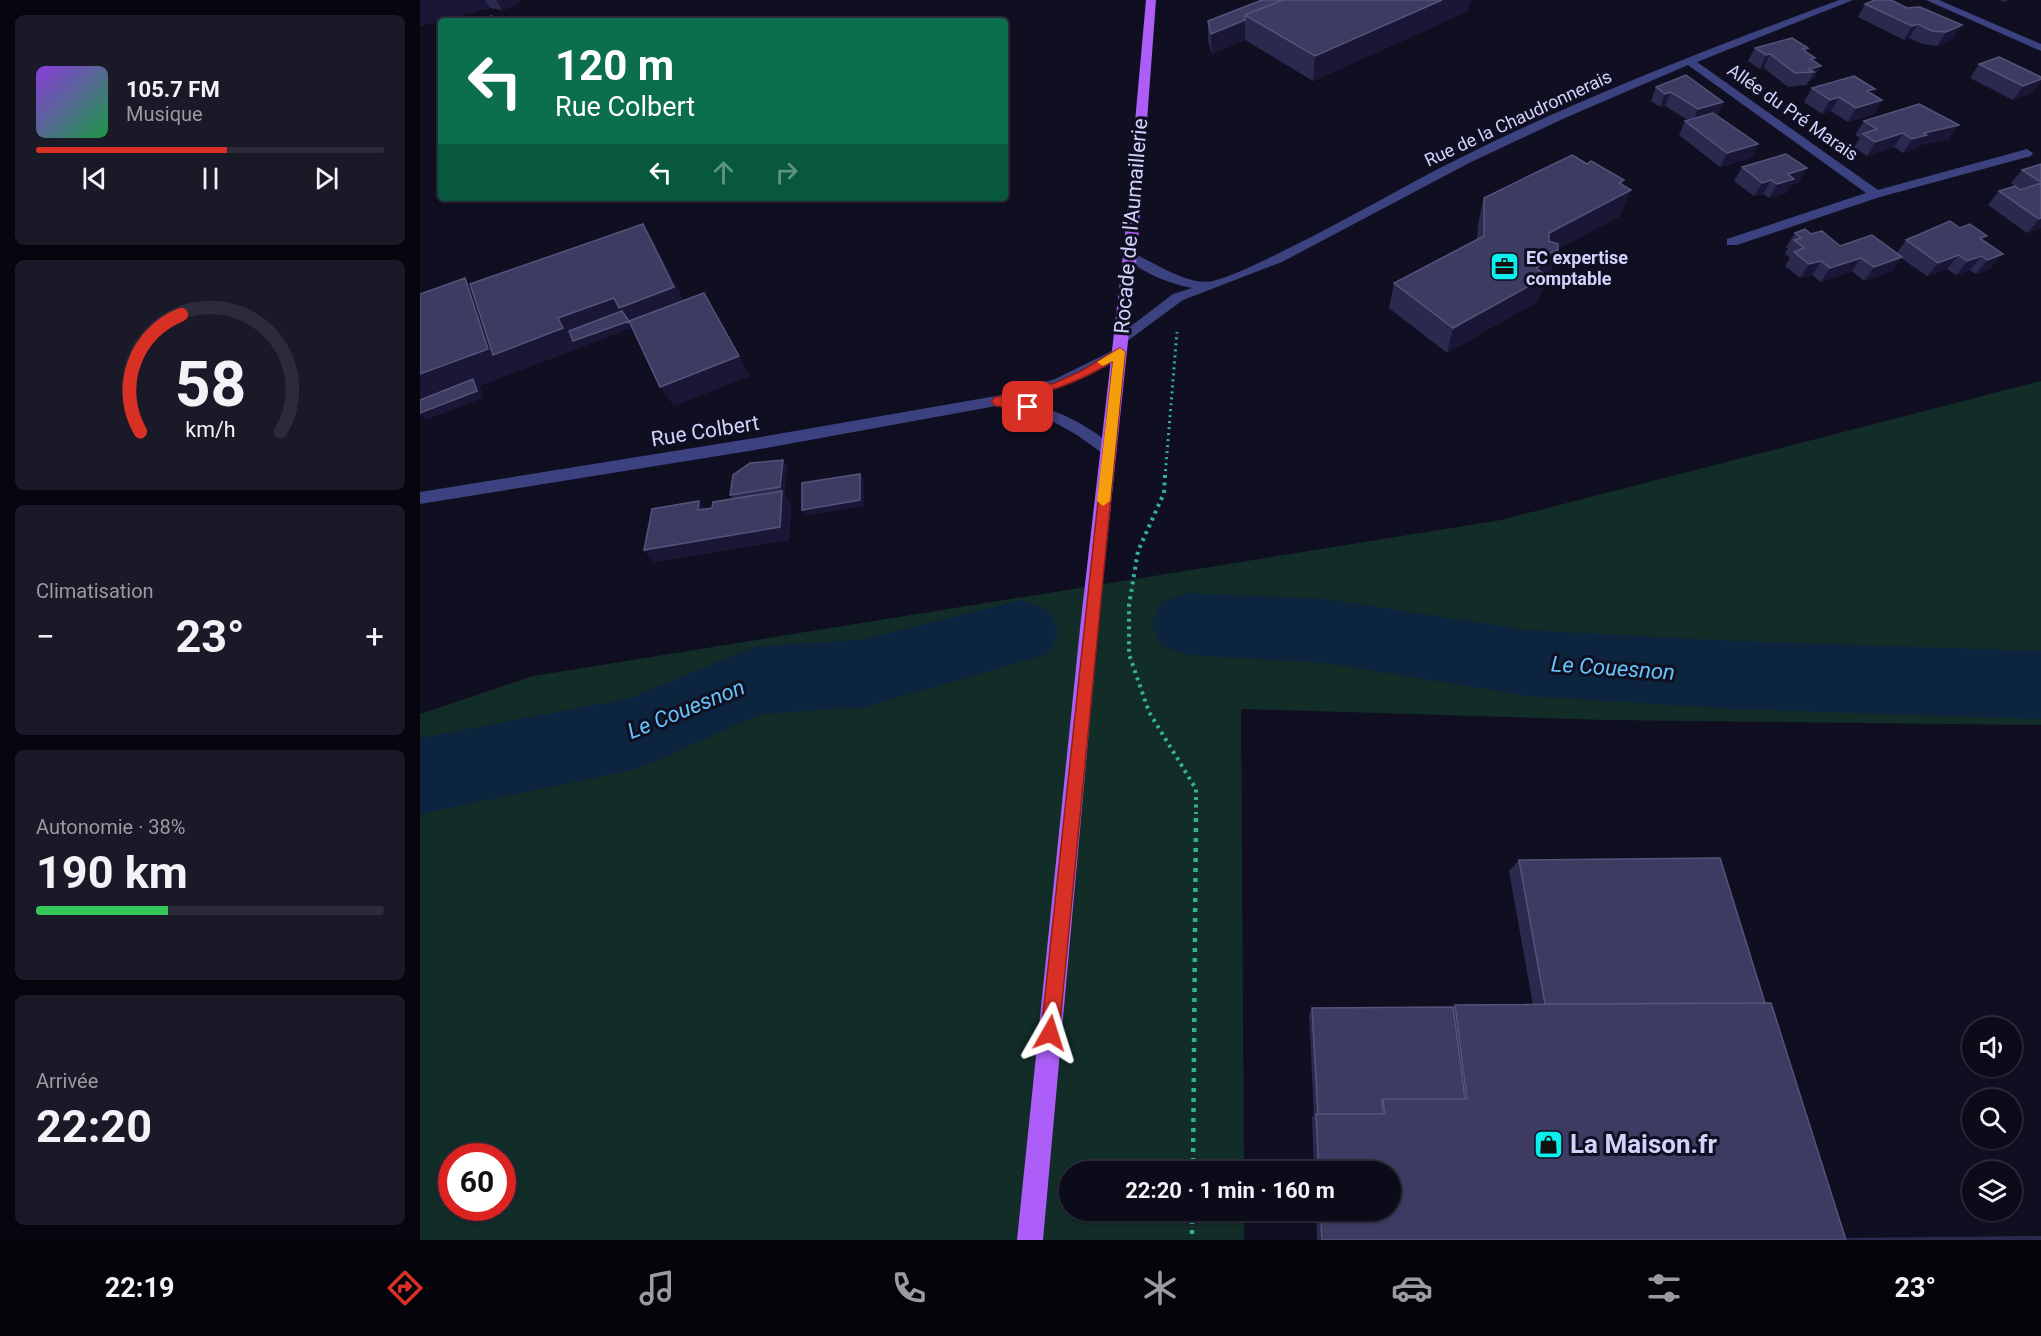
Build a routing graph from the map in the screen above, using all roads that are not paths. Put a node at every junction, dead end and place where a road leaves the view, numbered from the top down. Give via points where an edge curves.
1 (1151, 0) edge
2 (1848, 0) edge
3 (1931, 0) edge
4 (2041, 48) edge
5 (1688, 60) junction
6 (2027, 153) dead end
7 (1876, 194) junction
8 (1732, 242) dead end
9 (1130, 255) junction
10 (1212, 286) junction
11 (1120, 346) junction
12 (996, 401) junction
13 (1109, 452) junction
14 (420, 498) edge
15 (1030, 1240) edge

1 - 9 main road, Rocade de l'Aumaillerie
2 - 5 street, Rue de la Chaudronnerais
3 - 4 street
5 - 7 street, Allée du Pré Marais
5 - 10 street, Rue de la Chaudronnerais via 1566,112 1261,266
6 - 7 street
7 - 8 street
9 - 10 street via 1145,269 1171,280
9 - 11 main road, Rocade de l'Aumaillerie
10 - 11 street, Rue de la Chaudronnerais via 1178,297
11 - 12 street, Rue Colbert via 1085,374 1058,386
11 - 13 main road, Rocade de l'Aumaillerie
12 - 13 street, Rue Colbert via 1044,410 1086,432
12 - 14 street, Rue Colbert
13 - 15 main road, Rocade de l'Aumaillerie

